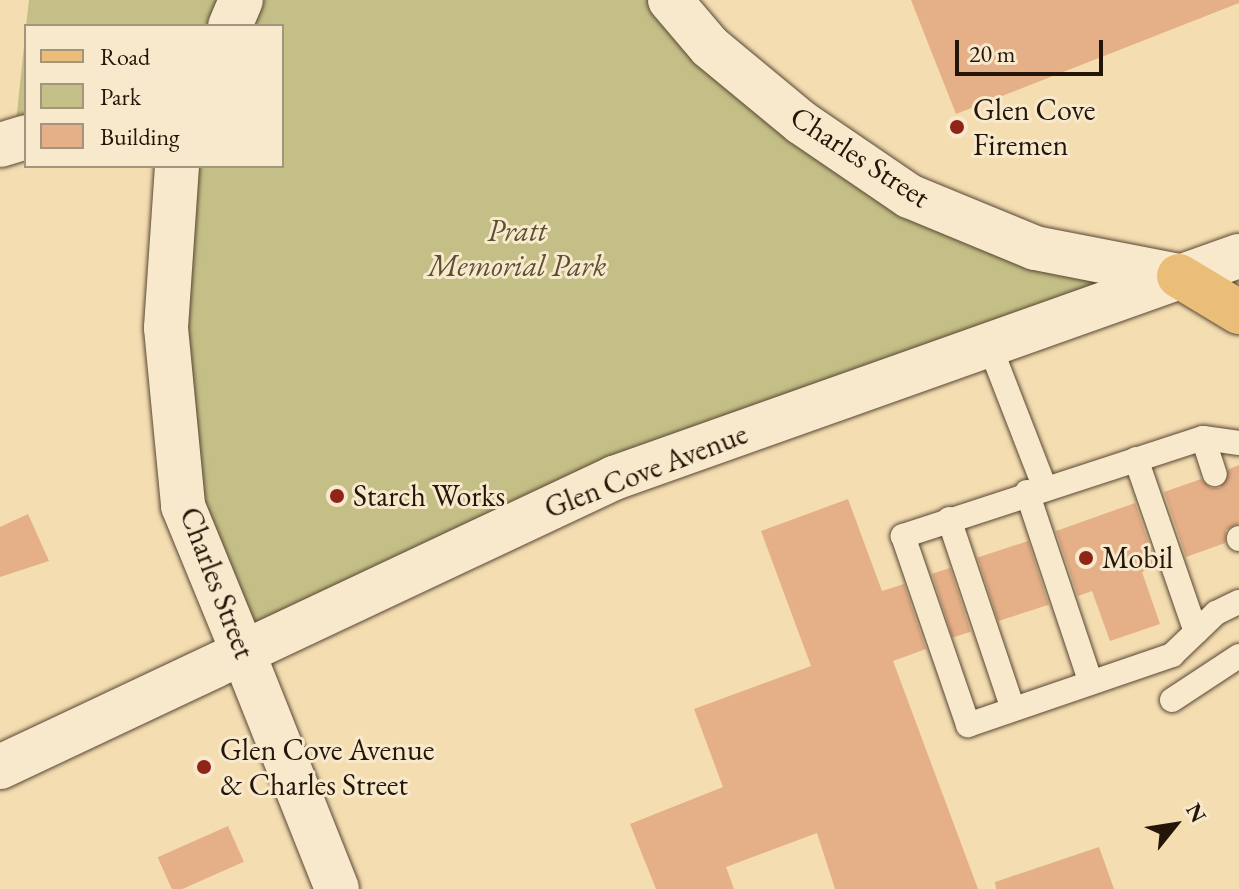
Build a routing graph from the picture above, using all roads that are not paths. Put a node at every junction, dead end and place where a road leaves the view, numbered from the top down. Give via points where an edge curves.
1 (241, 0) edge
2 (670, 0) edge
3 (231, 24) edge
4 (177, 168) edge
5 (1239, 256) edge
6 (1179, 276) junction
7 (1239, 312) edge
8 (989, 344) junction
9 (1203, 438) junction
10 (1239, 443) edge
11 (1136, 459) junction
12 (1215, 474) dead end
13 (1035, 489) junction
14 (949, 519) junction
15 (1239, 602) edge
16 (1196, 632) junction
17 (242, 650) junction
18 (1239, 656) edge
19 (1091, 683) junction
20 (1172, 700) dead end
21 (1013, 709) junction
22 (0, 767) edge
23 (337, 889) edge

1 - 3 street
2 - 6 street, Charles Street via 710,47 802,123 909,196 1035,248
4 - 17 street, Charles Street via 166,328 183,506
5 - 6 street, Glen Cove Avenue
6 - 7 main road
6 - 8 street, Glen Cove Avenue
8 - 13 lane
8 - 17 street, Glen Cove Avenue via 614,478
9 - 10 lane
9 - 11 lane
9 - 12 lane
11 - 13 lane
11 - 16 lane
13 - 14 lane
13 - 19 lane
14 - 21 lane
14 - 21 lane via 903,536 968,725
15 - 16 lane via 1216,613
16 - 19 lane via 1172,655
17 - 22 street, Glen Cove Avenue
17 - 23 street, Charles Street
18 - 20 lane
19 - 21 lane

